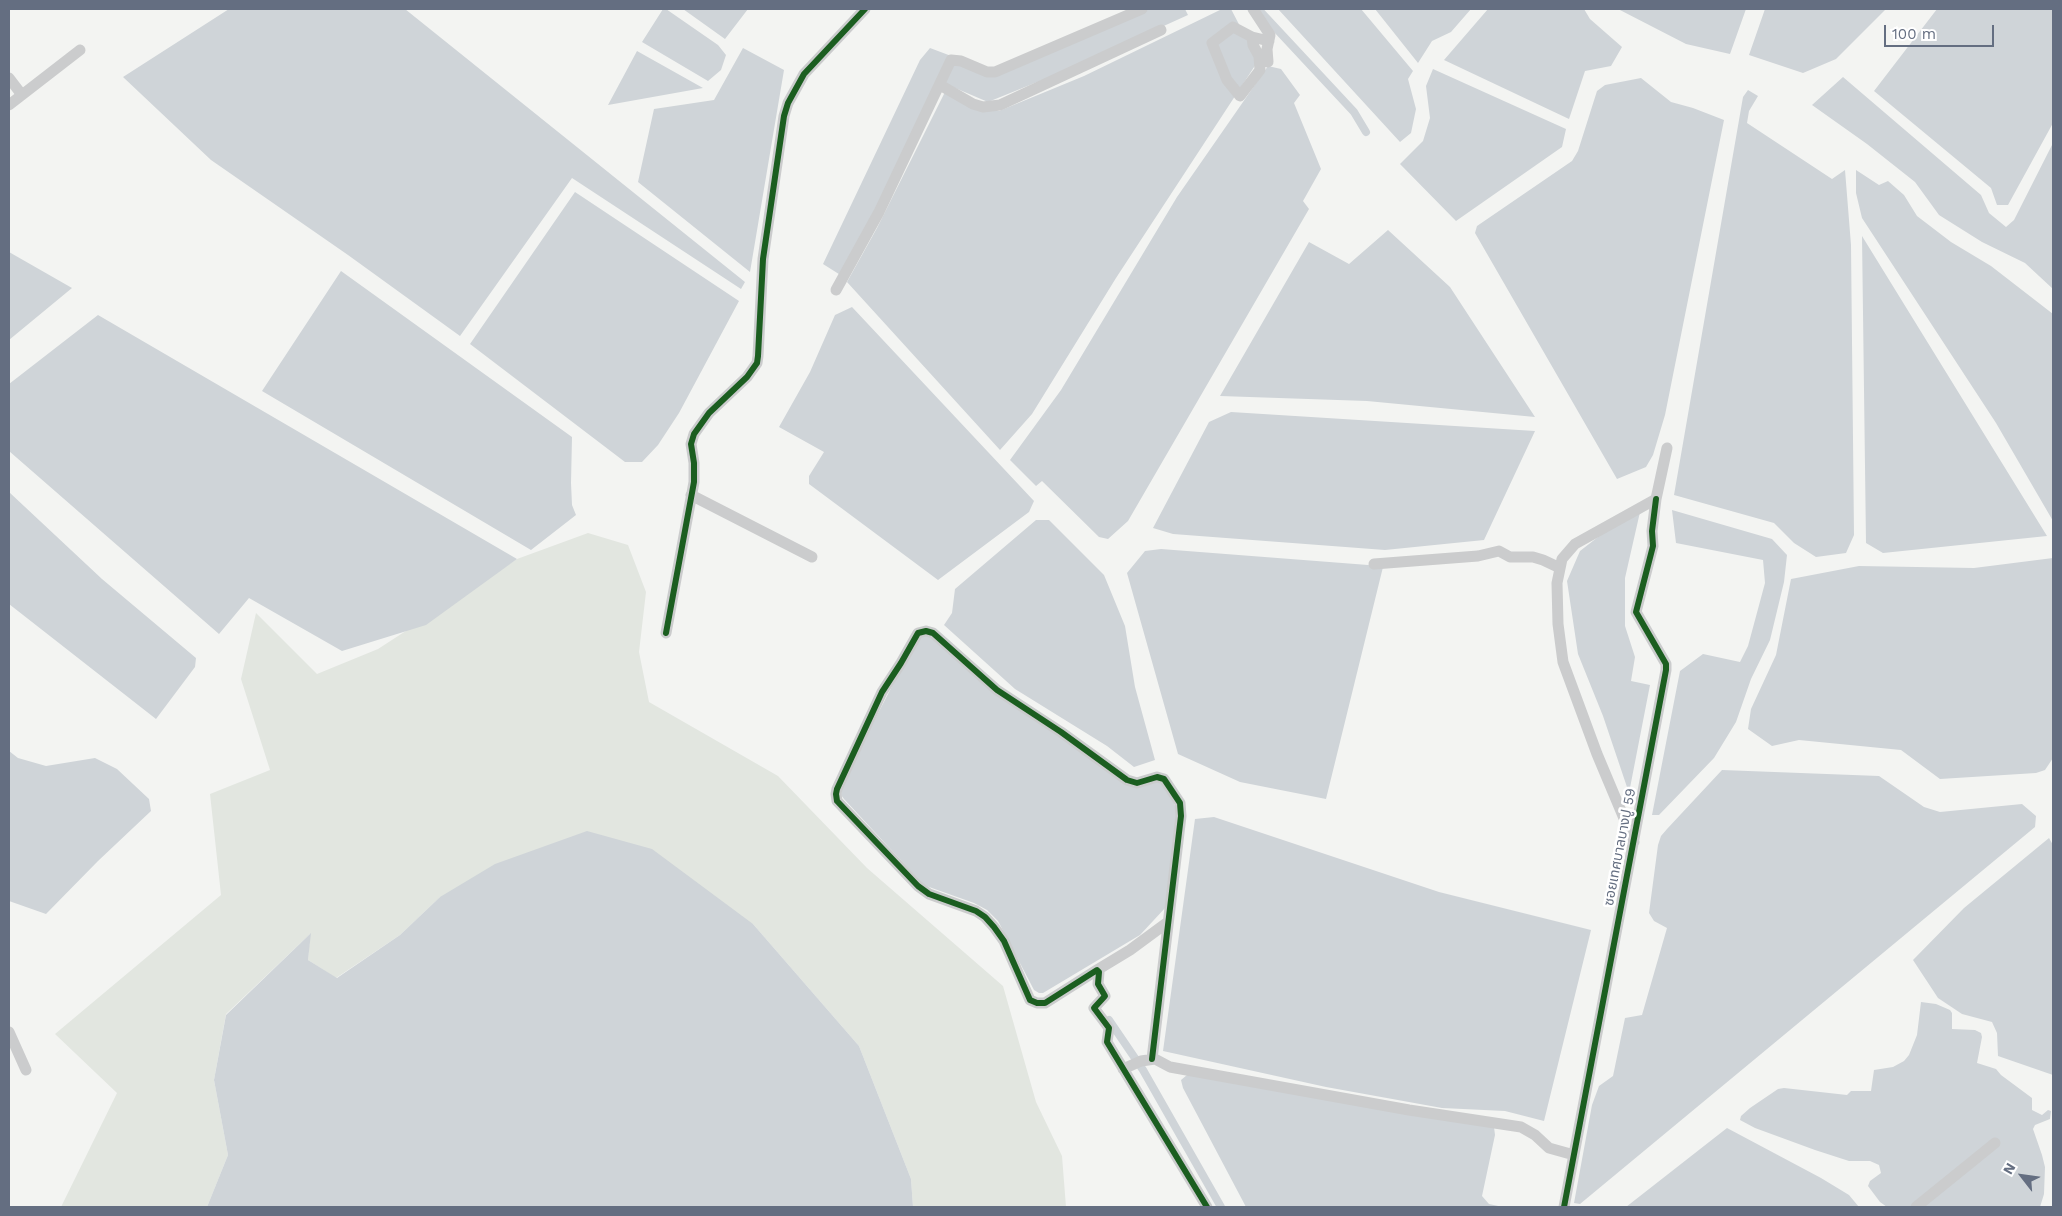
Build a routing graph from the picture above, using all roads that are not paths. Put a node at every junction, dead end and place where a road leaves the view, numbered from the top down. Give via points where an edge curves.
1 (864, 9) edge
2 (1142, 9) edge
3 (1253, 9) edge
4 (1161, 30) dead end
5 (1252, 37) junction
6 (1269, 41) junction
7 (80, 50) dead end
8 (1268, 62) dead end
9 (9, 78) edge
10 (940, 85) junction
11 (22, 95) junction
12 (9, 105) edge
13 (836, 290) dead end
14 (1666, 448) dead end
15 (692, 495) junction
16 (1656, 499) junction
17 (812, 557) dead end
18 (1374, 564) dead end
19 (1560, 568) junction
20 (666, 633) dead end
21 (1634, 842) junction
22 (1168, 922) junction
23 (1097, 970) junction
24 (9, 1032) edge
25 (1137, 1063) junction
26 (26, 1070) dead end
27 (1995, 1143) dead end
28 (1574, 1156) junction
29 (1207, 1207) edge
30 (1564, 1207) edge
31 (1916, 1207) edge

1 - 15 street via 804,74 788,103 763,259 757,363 709,413 694,434 691,444
2 - 10 street via 995,72 951,60
3 - 6 street via 1270,35
4 - 10 street via 1000,105 983,107 973,104
5 - 5 street via 1233,27 1212,43 1227,80 1240,96 1260,70
5 - 6 street
6 - 8 street
7 - 11 street
9 - 11 street
10 - 13 street via 879,212
11 - 12 street
14 - 16 street, ซอยเทศบาลบางปู 59
15 - 17 street
15 - 20 street
16 - 19 street via 1575,544 1567,552
16 - 21 street, ซอยเทศบาลบางปู 59 via 1653,546 1636,612 1666,664 1666,670
18 - 19 street via 1478,556 1499,551 1510,557 1533,557
19 - 21 street via 1556,598 1563,662
21 - 28 street, ซอยเทศบาลบางปู 59
22 - 23 street
22 - 23 street via 1181,807 1164,779 1156,777 1137,783 1127,780 1002,694 933,633 918,633 882,692 837,788 837,801 918,886 985,918 1004,941 1030,1000 1045,1003
22 - 25 street
23 - 25 street via 1100,974 1098,984 1105,996 1094,1008 1109,1028 1107,1042
24 - 26 street
25 - 28 street via 1520,1127 1549,1148
25 - 29 street
27 - 31 street
28 - 30 street, ซอยเทศบาลบางปู 59

